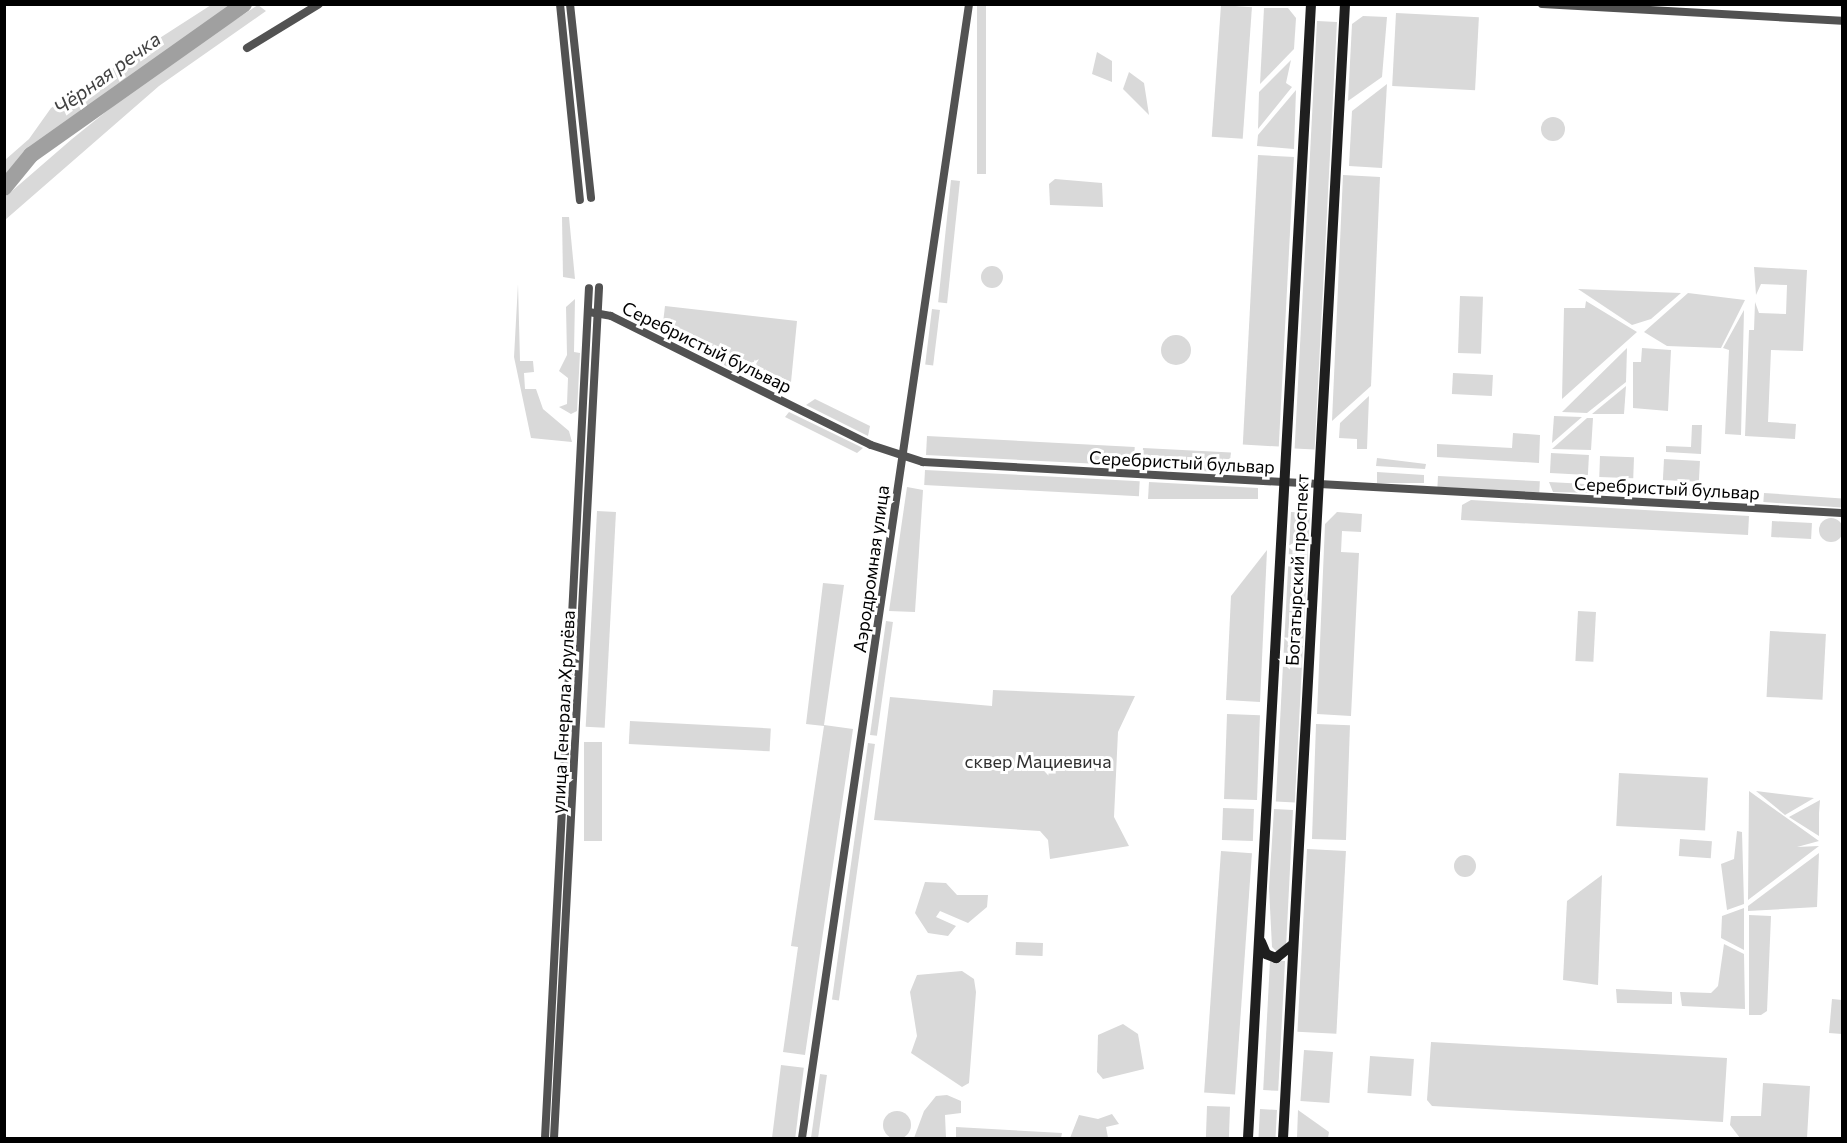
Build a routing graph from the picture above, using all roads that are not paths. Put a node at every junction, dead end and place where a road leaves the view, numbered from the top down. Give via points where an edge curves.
1 (319, 4) edge
2 (560, 4) edge
3 (570, 4) edge
4 (969, 4) edge
5 (1311, 4) edge
6 (1345, 4) edge
7 (1542, 4) edge
8 (1842, 21) edge
9 (247, 48) dead end
10 (591, 198) dead end
11 (580, 200) dead end
12 (599, 287) dead end
13 (589, 288) dead end
14 (589, 312) junction
15 (600, 313) junction
16 (903, 459) junction
17 (1283, 482) junction
18 (1318, 484) junction
19 (1842, 513) edge
20 (1259, 936) junction
21 (1294, 937) junction
22 (545, 1138) edge
23 (554, 1138) edge
24 (802, 1138) edge
25 (1248, 1138) edge
26 (1283, 1138) edge

1 - 9 street
2 - 11 street
3 - 10 street
4 - 16 street, Аэродромная улица
5 - 17 main road, Богатырский проспект
6 - 18 main road, Богатырский проспект
7 - 8 street
12 - 15 street, улица Генерала Хрулёва
13 - 14 street, улица Генерала Хрулёва
14 - 15 street, Серебристый бульвар
14 - 22 street, улица Генерала Хрулёва
15 - 16 street, Серебристый бульвар
15 - 23 street, улица Генерала Хрулёва
16 - 17 street, Серебристый бульвар
16 - 24 street, Аэродромная улица
17 - 18 street, Серебристый бульвар
17 - 20 main road, Богатырский проспект
18 - 19 street, Серебристый бульвар
18 - 21 main road, Богатырский проспект
20 - 21 main road via 1266,954 1276,958 1289,953
20 - 25 main road, Богатырский проспект
21 - 26 main road, Богатырский проспект

